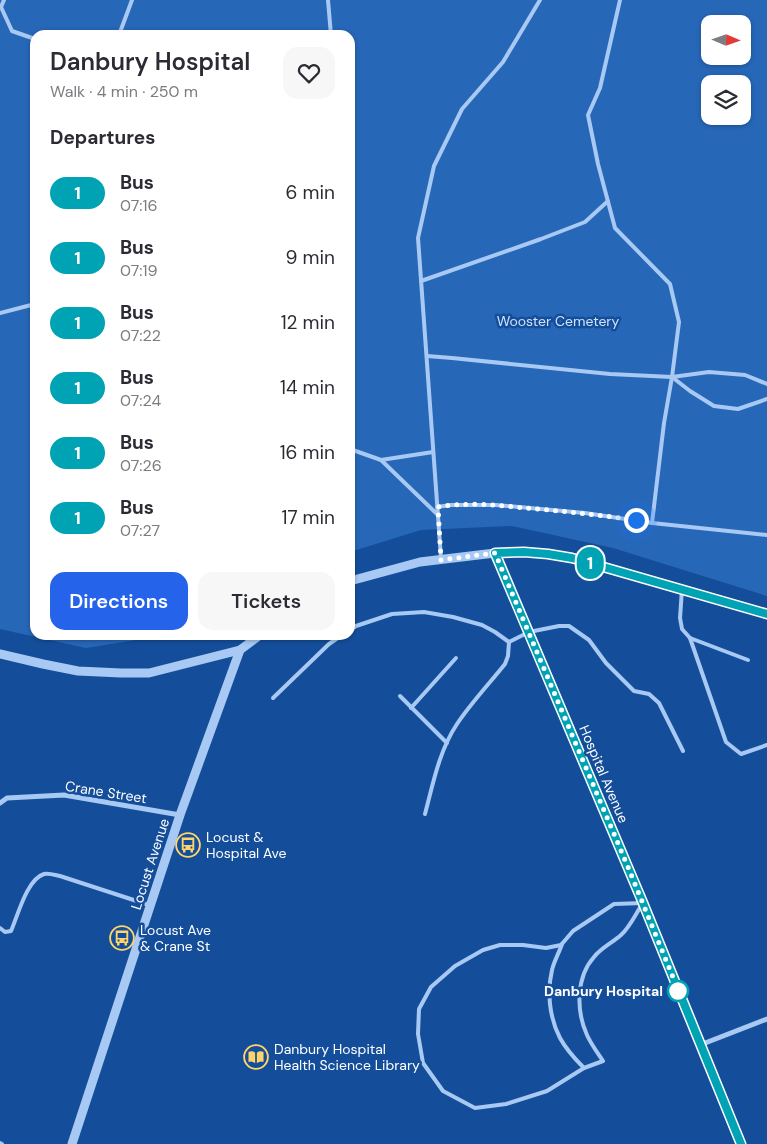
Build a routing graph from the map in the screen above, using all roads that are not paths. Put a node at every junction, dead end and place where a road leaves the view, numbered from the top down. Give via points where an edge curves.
1 (4, 0) edge
2 (132, 0) edge
3 (328, 0) edge
4 (540, 0) edge
5 (620, 0) edge
6 (121, 30) edge
7 (331, 30) edge
8 (30, 37) edge
9 (608, 201) junction
10 (421, 281) junction
11 (30, 305) edge
12 (0, 313) edge
13 (426, 356) junction
14 (672, 377) junction
15 (767, 384) edge
16 (767, 399) edge
17 (355, 451) edge
18 (433, 452) junction
19 (381, 460) junction
20 (438, 507) junction
21 (438, 516) junction
22 (652, 523) junction
23 (767, 535) edge
24 (495, 553) junction
25 (441, 560) junction
26 (355, 580) edge
27 (682, 589) junction
28 (767, 614) edge
29 (355, 627) edge
30 (529, 632) junction
31 (690, 638) junction
32 (253, 640) edge
33 (335, 640) edge
34 (509, 642) junction
35 (240, 650) junction
36 (0, 654) edge
37 (456, 658) dead end
38 (748, 660) dead end
39 (400, 696) dead end
40 (273, 698) dead end
41 (412, 708) junction
42 (447, 743) junction
43 (767, 745) edge
44 (683, 751) dead end
45 (0, 803) edge
46 (425, 814) dead end
47 (180, 815) junction
48 (643, 903) junction
49 (151, 905) junction
50 (0, 928) edge
51 (562, 944) junction
52 (767, 1019) edge
53 (700, 1045) junction
54 (584, 1068) junction
55 (72, 1144) edge
56 (741, 1144) edge

1 - 8 lane via 1,7 12,31
2 - 6 lane
3 - 7 lane
4 - 10 lane via 503,62 462,109 434,166 418,238
5 - 9 lane via 600,88 588,115
9 - 10 lane via 585,222
9 - 14 lane via 615,228 670,284 679,322
10 - 13 lane
11 - 12 lane
13 - 14 lane
13 - 18 lane
14 - 15 lane via 708,372 745,376
14 - 16 lane via 714,406 738,409
14 - 22 lane
17 - 19 lane
18 - 19 lane
18 - 20 lane
19 - 21 lane
20 - 21 lane
20 - 22 lane via 451,504 496,505
21 - 25 lane
22 - 23 lane
24 - 25 street
24 - 27 street via 524,552 572,558
24 - 30 street, Hospital Avenue
25 - 26 street via 420,562
27 - 28 street
27 - 31 lane via 680,618 682,629
29 - 34 lane via 392,614 424,612 482,625
30 - 34 lane
30 - 44 lane via 570,626 589,640 634,691 649,694 659,703
30 - 48 street, Hospital Avenue
31 - 38 lane
31 - 43 lane via 726,742 741,754
32 - 35 street
33 - 40 lane
34 - 42 lane via 505,664 457,725
35 - 36 street via 149,673 78,671
35 - 47 street, Locust Avenue
37 - 41 lane
39 - 41 lane
41 - 42 lane
42 - 46 lane
45 - 47 street, Crane Street via 7,798 64,795
47 - 49 street, Locust Avenue
48 - 51 lane via 614,904 573,931
48 - 53 street, Hospital Avenue
48 - 54 lane via 623,933 594,956 586,968 579,1002 581,1021 603,1061
49 - 50 lane via 48,874 31,884 11,931 5,932
49 - 55 street, Locust Avenue
51 - 54 lane via 552,968 549,988 552,1018 560,1038
51 - 54 lane via 546,948 500,946 482,950 454,966 431,987 419,1009 418,1034 423,1062 444,1091 475,1108 506,1104 547,1091
52 - 53 street
53 - 56 street, Hospital Avenue

